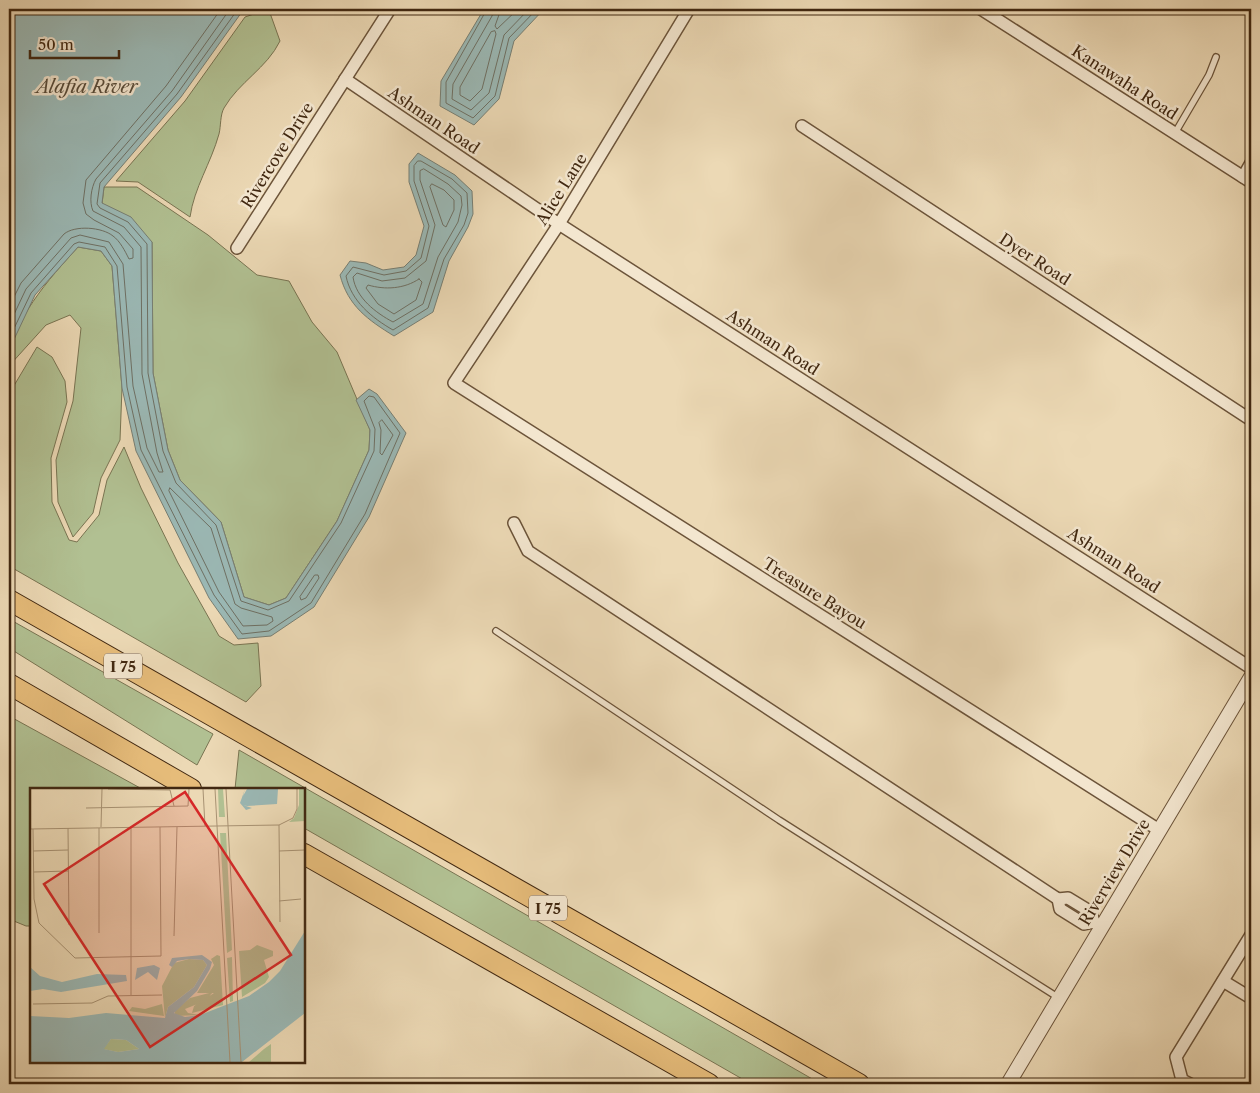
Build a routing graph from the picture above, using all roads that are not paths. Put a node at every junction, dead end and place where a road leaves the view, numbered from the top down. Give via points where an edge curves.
1 (689, 9) edge
2 (981, 9) edge
3 (388, 12) edge
4 (1216, 57) dead end
5 (345, 79) junction
6 (802, 126) dead end
7 (1175, 133) junction
8 (1251, 164) edge
9 (1247, 180) edge
10 (559, 224) junction
11 (237, 248) dead end
12 (454, 383) joint
13 (1251, 420) edge
14 (514, 524) dead end
15 (9, 600) edge
16 (496, 632) dead end
17 (1251, 668) edge
18 (1251, 677) edge
19 (9, 684) edge
20 (189, 788) edge
21 (1159, 830) junction
22 (305, 855) edge
23 (1098, 924) junction
24 (1251, 935) edge
25 (1223, 981) junction
26 (1059, 998) junction
27 (1251, 998) edge
28 (1011, 1083) edge
29 (710, 1084) edge
30 (858, 1084) edge
31 (1190, 1084) edge

1 - 10 street, Alice Lane
2 - 7 street, Kanawaha Road
3 - 5 street
4 - 7 lane
5 - 10 street, Ashman Road
5 - 11 street, Rivercove Drive
6 - 13 street, Dyer Road
7 - 9 street, Kanawaha Road
8 - 9 street
10 - 12 street, Alice Lane
10 - 17 street, Ashman Road
12 - 21 street, Treasure Bayou
14 - 23 street via 528,551 1058,898 1068,898 1092,912
15 - 30 highway, I 75
16 - 26 lane via 779,820
18 - 21 street, Riverview Drive
19 - 20 highway
21 - 23 street, Riverview Drive
22 - 29 highway
23 - 26 street, Riverview Drive
24 - 25 street
25 - 27 street
25 - 31 street via 1176,1057 1182,1080
26 - 28 street, Riverview Drive

